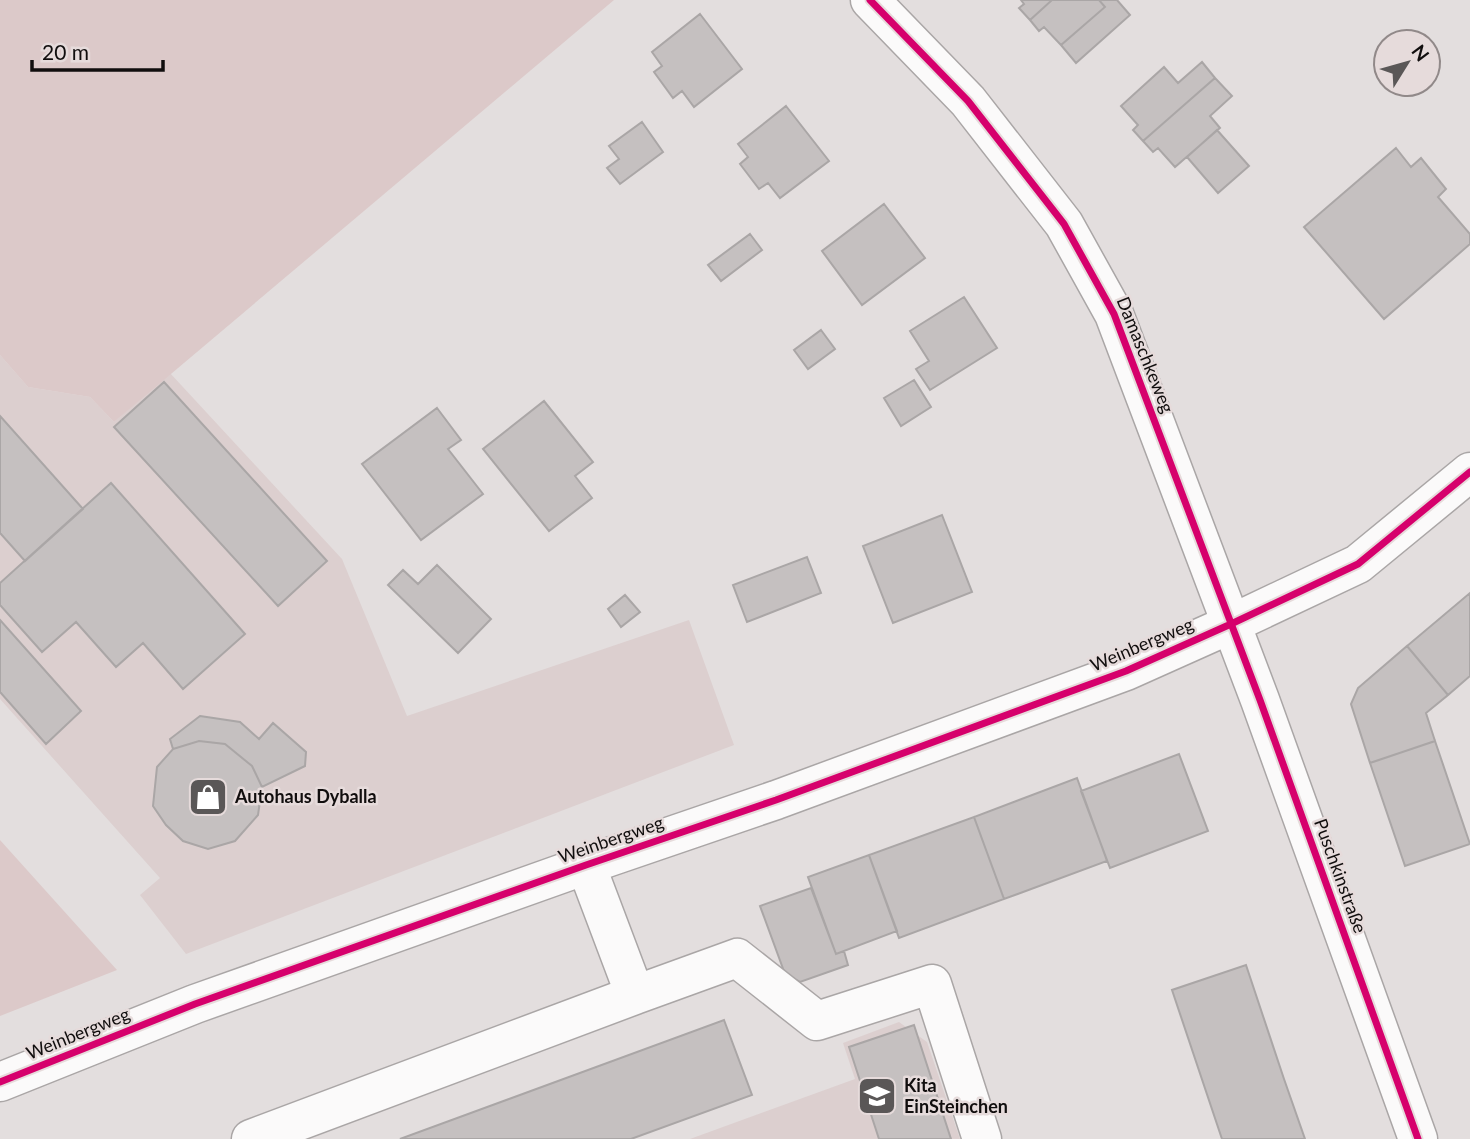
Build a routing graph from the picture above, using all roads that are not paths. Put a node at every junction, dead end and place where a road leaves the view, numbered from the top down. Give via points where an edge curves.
1 (870, 0) edge
2 (1470, 472) edge
3 (1231, 624) junction
4 (586, 864) junction
5 (635, 995) junction
6 (0, 1082) edge
7 (251, 1139) edge
8 (982, 1139) edge
9 (1418, 1139) edge

1 - 3 street, Damaschkeweg via 968,101 1064,224 1114,314
2 - 3 street, Weinbergweg via 1358,564
3 - 4 street, Weinbergweg via 1126,671 776,800
3 - 9 street, Puschkinstraße
4 - 5 street
4 - 6 street, Weinbergweg via 195,1004
5 - 7 street
5 - 8 street via 737,958 817,1021 932,984

